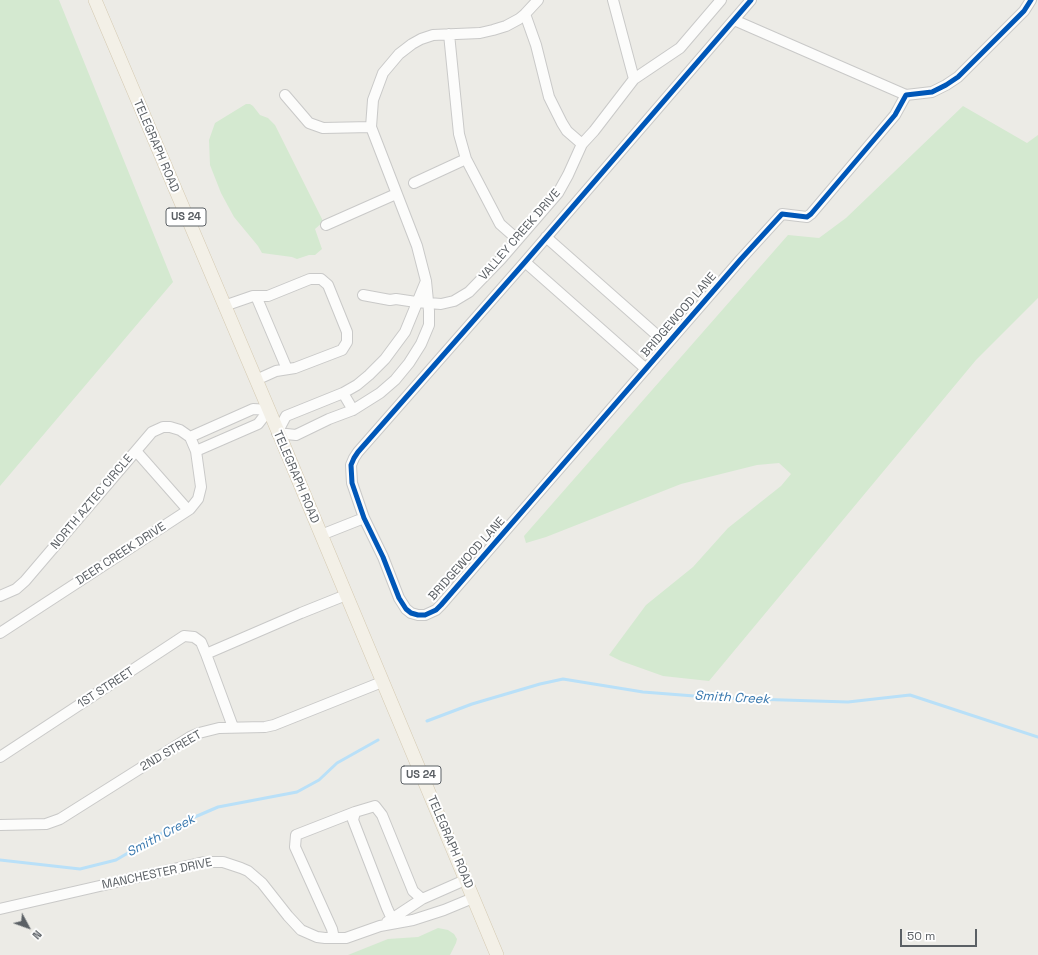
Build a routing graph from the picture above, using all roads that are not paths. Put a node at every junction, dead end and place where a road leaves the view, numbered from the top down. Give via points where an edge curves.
1 (95, 0) edge
2 (538, 0) edge
3 (614, 0) edge
4 (720, 0) edge
5 (752, 0) edge
6 (1031, 0) edge
7 (525, 14) junction
8 (734, 20) junction
9 (448, 34) junction
10 (634, 79) junction
11 (285, 95) dead end
12 (906, 95) junction
13 (371, 127) junction
14 (582, 144) junction
15 (466, 159) junction
16 (414, 183) dead end
17 (396, 194) junction
18 (326, 224) dead end
19 (546, 237) junction
20 (517, 239) junction
21 (525, 262) junction
22 (426, 281) junction
23 (363, 295) dead end
24 (256, 296) junction
25 (416, 302) junction
26 (428, 303) junction
27 (224, 306) junction
28 (667, 344) junction
29 (287, 369) junction
30 (646, 369) junction
31 (256, 380) junction
32 (344, 393) junction
33 (269, 410) junction
34 (353, 410) junction
35 (278, 433) junction
36 (190, 437) junction
37 (136, 451) junction
38 (196, 451) junction
39 (188, 510) junction
40 (364, 518) junction
41 (321, 535) junction
42 (346, 595) junction
43 (0, 596) edge
44 (0, 633) edge
45 (206, 654) junction
46 (382, 682) junction
47 (233, 727) junction
48 (0, 757) edge
49 (355, 812) junction
50 (0, 825) edge
51 (465, 880) junction
52 (473, 898) junction
53 (422, 899) junction
54 (0, 909) edge
55 (392, 919) junction
56 (380, 926) junction
57 (334, 938) junction
58 (497, 955) edge

1 - 27 main road, TELEGRAPH ROAD / US 24
2 - 7 street
3 - 10 street
4 - 10 street, VALLEY CREEK DRIVE via 680,48
5 - 8 street, BRIDGEWOOD LANE
6 - 12 street via 1024,11 958,77 932,92
7 - 9 street via 511,24 493,30
7 - 14 street via 536,45 549,98 562,123
8 - 12 street
8 - 19 street, BRIDGEWOOD LANE
9 - 13 street via 421,39 405,48 391,62 376,90 371,112
9 - 15 street via 459,134
10 - 14 street, VALLEY CREEK DRIVE
11 - 13 street via 309,123 323,128
12 - 28 street, BRIDGEWOOD LANE via 895,115 811,214 807,217 782,214
13 - 17 street
14 - 20 street, VALLEY CREEK DRIVE via 558,193
15 - 16 street
15 - 20 street via 500,224
17 - 18 street
17 - 22 street
19 - 21 street, BRIDGEWOOD LANE
19 - 28 street
20 - 26 street, VALLEY CREEK DRIVE via 469,292 454,301
21 - 30 street
21 - 40 street, BRIDGEWOOD LANE via 358,452 351,465 350,474
22 - 25 street
22 - 26 street
23 - 25 street, VALLEY CREEK DRIVE
24 - 27 street
24 - 29 street
24 - 29 street via 268,296 310,278 320,279 328,285 347,332 347,342 342,350
25 - 26 street, VALLEY CREEK DRIVE
25 - 32 street via 405,332 385,359 357,385
26 - 34 street via 429,325 409,363 380,393
27 - 31 main road, TELEGRAPH ROAD / US 24
28 - 30 street, BRIDGEWOOD LANE
29 - 31 street via 276,370
30 - 40 street, BRIDGEWOOD LANE via 436,610 418,615 406,608 399,598
31 - 33 main road, TELEGRAPH ROAD / US 24
32 - 34 street
32 - 35 street via 286,416
33 - 35 main road, TELEGRAPH ROAD / US 24
33 - 36 street via 252,409
33 - 38 street via 258,424
34 - 35 street via 296,435
35 - 41 main road, TELEGRAPH ROAD / US 24
36 - 37 street, NORTH AZTEC CIRCLE via 176,428 163,427 152,432
36 - 38 street, DEER CREEK DRIVE
37 - 39 street
37 - 43 street, NORTH AZTEC CIRCLE via 25,581 16,589
38 - 39 street, DEER CREEK DRIVE via 201,487 194,504
39 - 44 street, DEER CREEK DRIVE
40 - 41 street
41 - 42 main road, TELEGRAPH ROAD / US 24
42 - 45 street
42 - 46 main road, TELEGRAPH ROAD / US 24
45 - 47 street, 1ST STREET
45 - 48 street, 1ST STREET via 201,642 194,636 184,636
46 - 47 street, 2ND STREET via 274,725
46 - 51 main road, TELEGRAPH ROAD / US 24
47 - 50 street, 2ND STREET via 209,730 190,737 60,819 46,824
49 - 53 street via 375,806 382,815 413,891
49 - 55 street via 353,820
49 - 57 street via 296,835 295,847
51 - 52 main road, TELEGRAPH ROAD / US 24
51 - 53 street, MANCHESTER DRIVE
52 - 56 street, MANCHESTER DRIVE via 413,920
52 - 58 main road, TELEGRAPH ROAD / US 24
53 - 55 street, MANCHESTER DRIVE
54 - 57 street, MANCHESTER DRIVE via 204,862 223,862 256,877 301,930 317,937
55 - 56 street, MANCHESTER DRIVE
56 - 57 street, MANCHESTER DRIVE via 346,938

